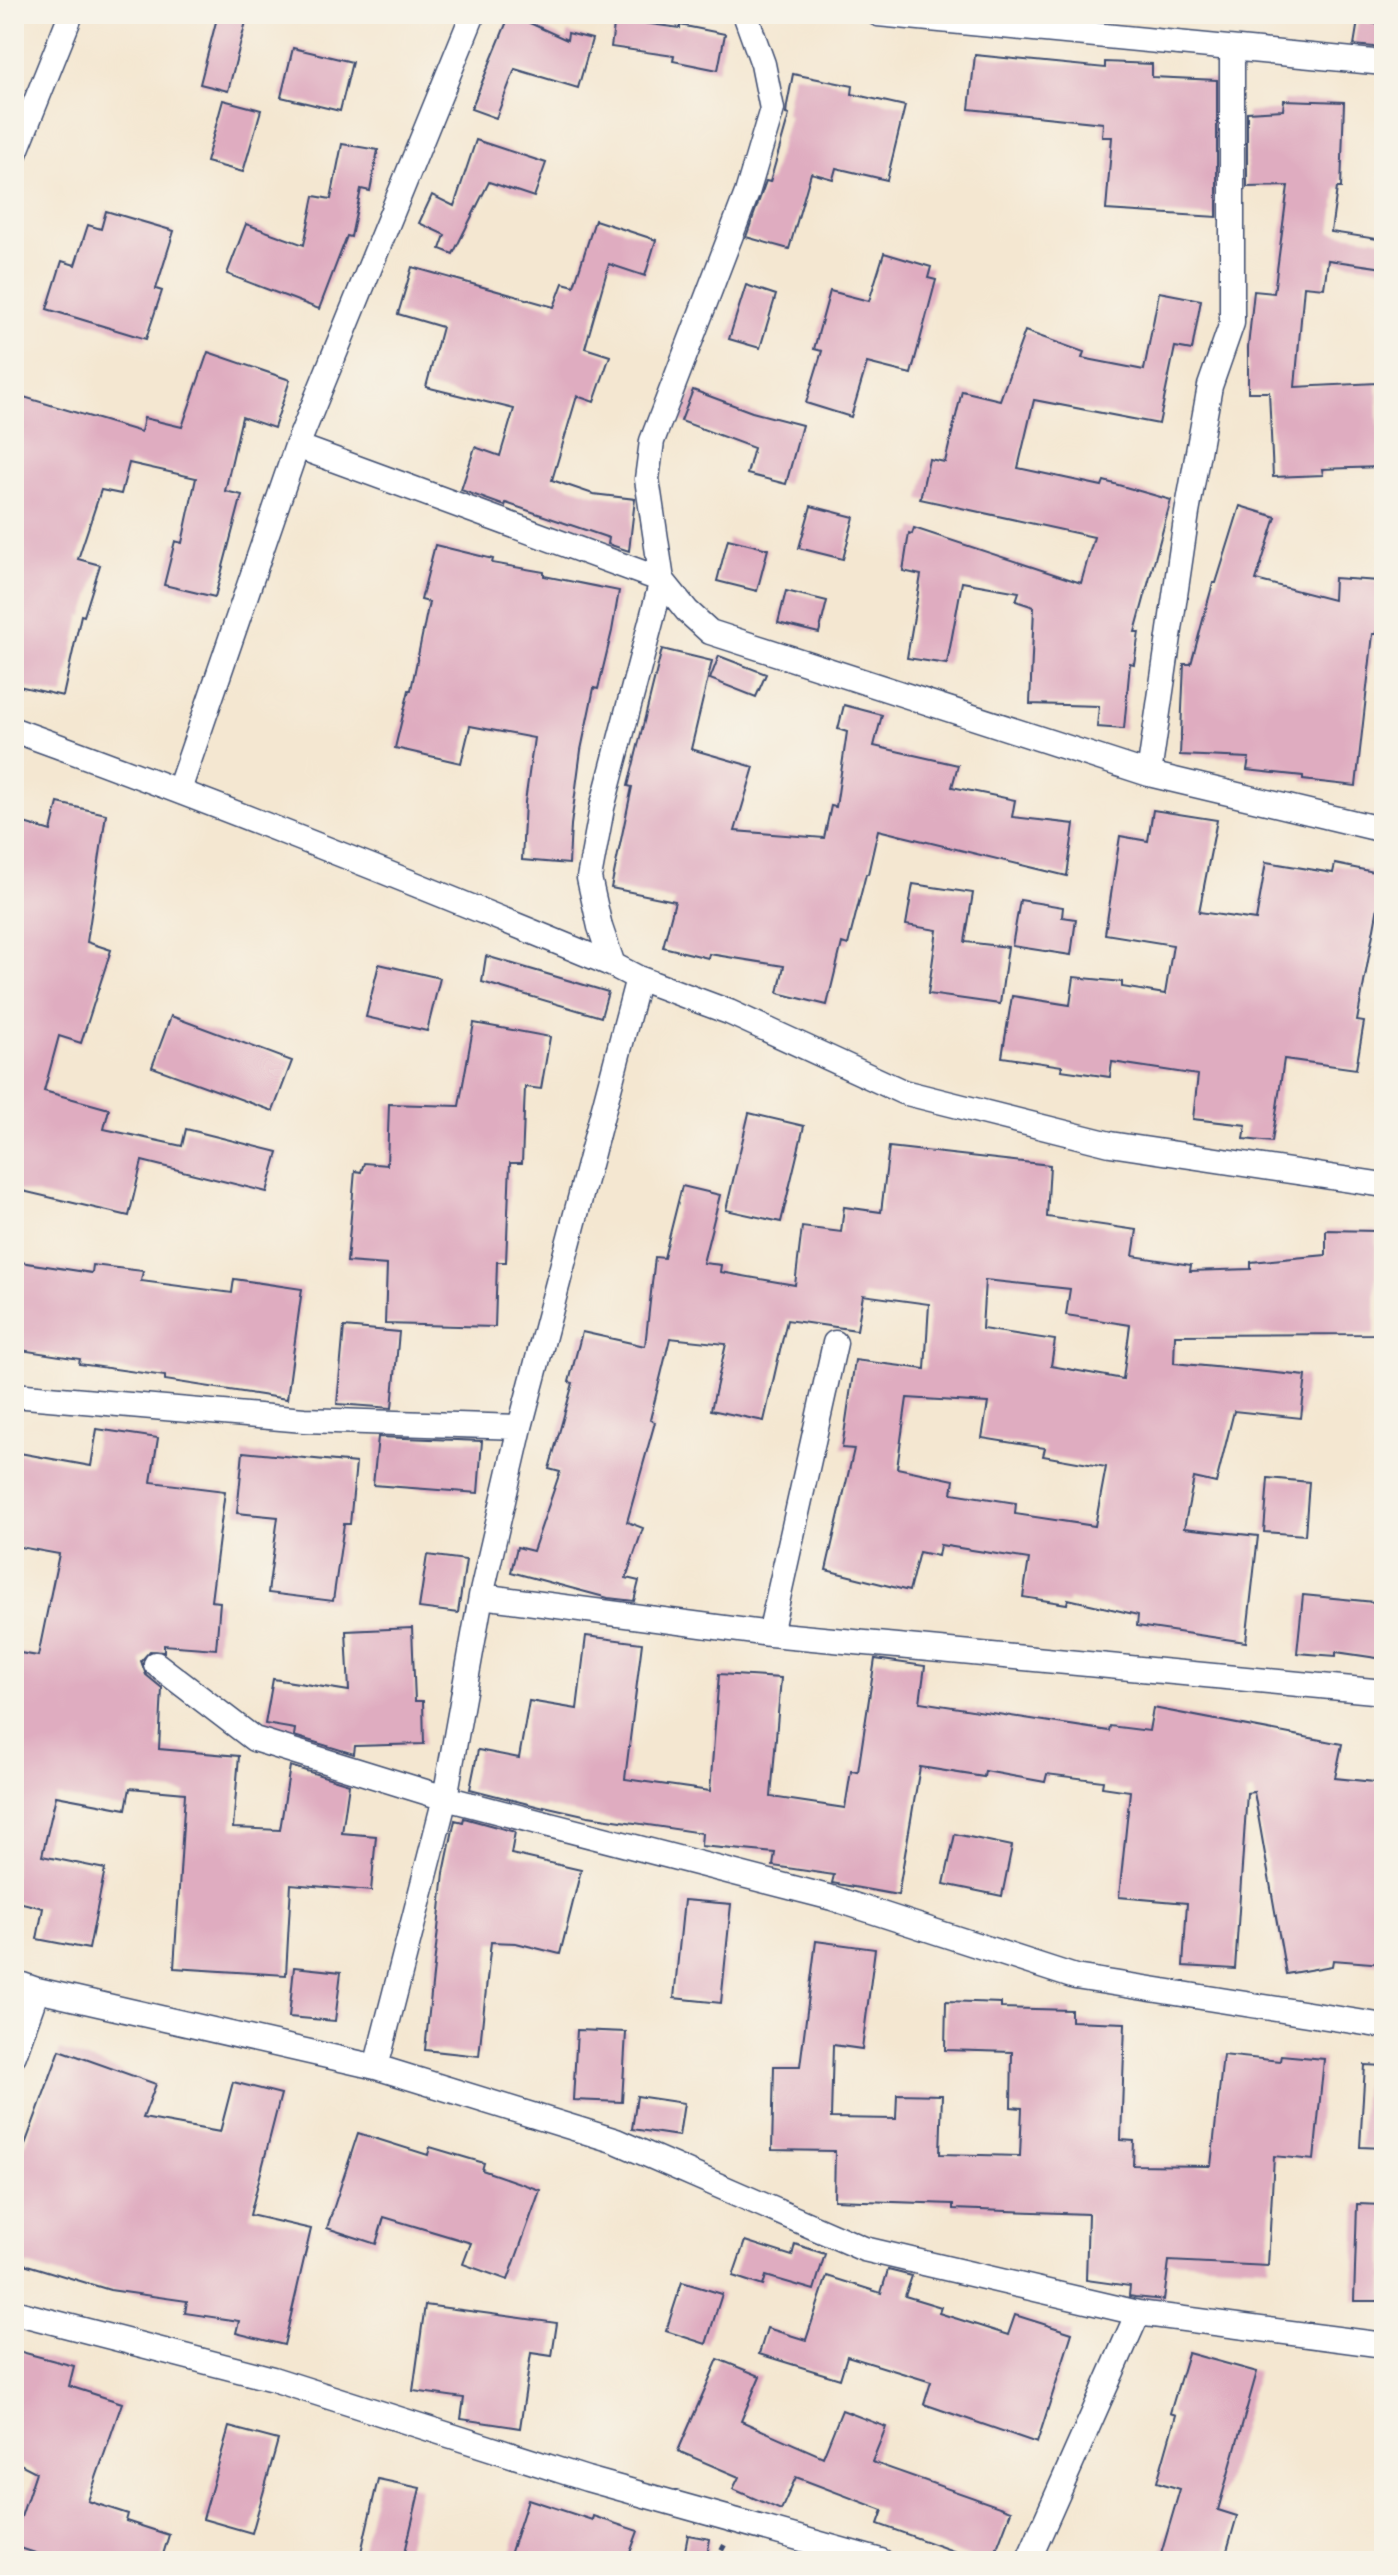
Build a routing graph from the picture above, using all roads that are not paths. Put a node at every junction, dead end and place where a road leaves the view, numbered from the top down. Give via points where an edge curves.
1 (71, 14) edge
2 (473, 14) edge
3 (745, 14) edge
4 (878, 14) edge
5 (1232, 50) junction
6 (1384, 63) edge
7 (14, 156) edge
8 (297, 446) junction
9 (662, 580) junction
10 (14, 730) edge
11 (1149, 774) junction
12 (179, 790) junction
13 (1384, 830) edge
14 (613, 965) junction
15 (638, 978) junction
16 (1384, 1185) edge
17 (835, 1343) dead end
18 (14, 1395) edge
19 (520, 1427) junction
20 (481, 1596) junction
21 (770, 1634) junction
22 (156, 1664) dead end
23 (1384, 1692) edge
24 (445, 1798) junction
25 (26, 1986) edge
26 (1384, 2026) edge
27 (14, 2055) edge
28 (376, 2067) junction
29 (14, 2312) edge
30 (1138, 2313) junction
31 (1384, 2345) edge
32 (881, 2561) edge
33 (1028, 2561) edge

1 - 7 street
2 - 8 street
3 - 9 street via 772,109 747,193 652,441 647,479
4 - 5 street
5 - 6 street
5 - 11 street via 1232,323 1210,386
8 - 9 street
8 - 12 street
9 - 11 street via 710,632
9 - 14 street via 602,808 589,878
10 - 12 street
11 - 13 street
12 - 14 street
14 - 15 street
15 - 16 street via 729,1012 903,1092 1110,1144
15 - 19 street
17 - 21 street
18 - 19 street via 304,1420
19 - 20 street
20 - 21 street
20 - 24 street
21 - 23 street
22 - 24 street via 254,1739
24 - 26 street via 832,1898 1075,1977
24 - 28 street
25 - 27 street
25 - 28 street
28 - 30 street via 616,2141 864,2249
29 - 32 street via 273,2379 587,2479
30 - 31 street
30 - 33 street

